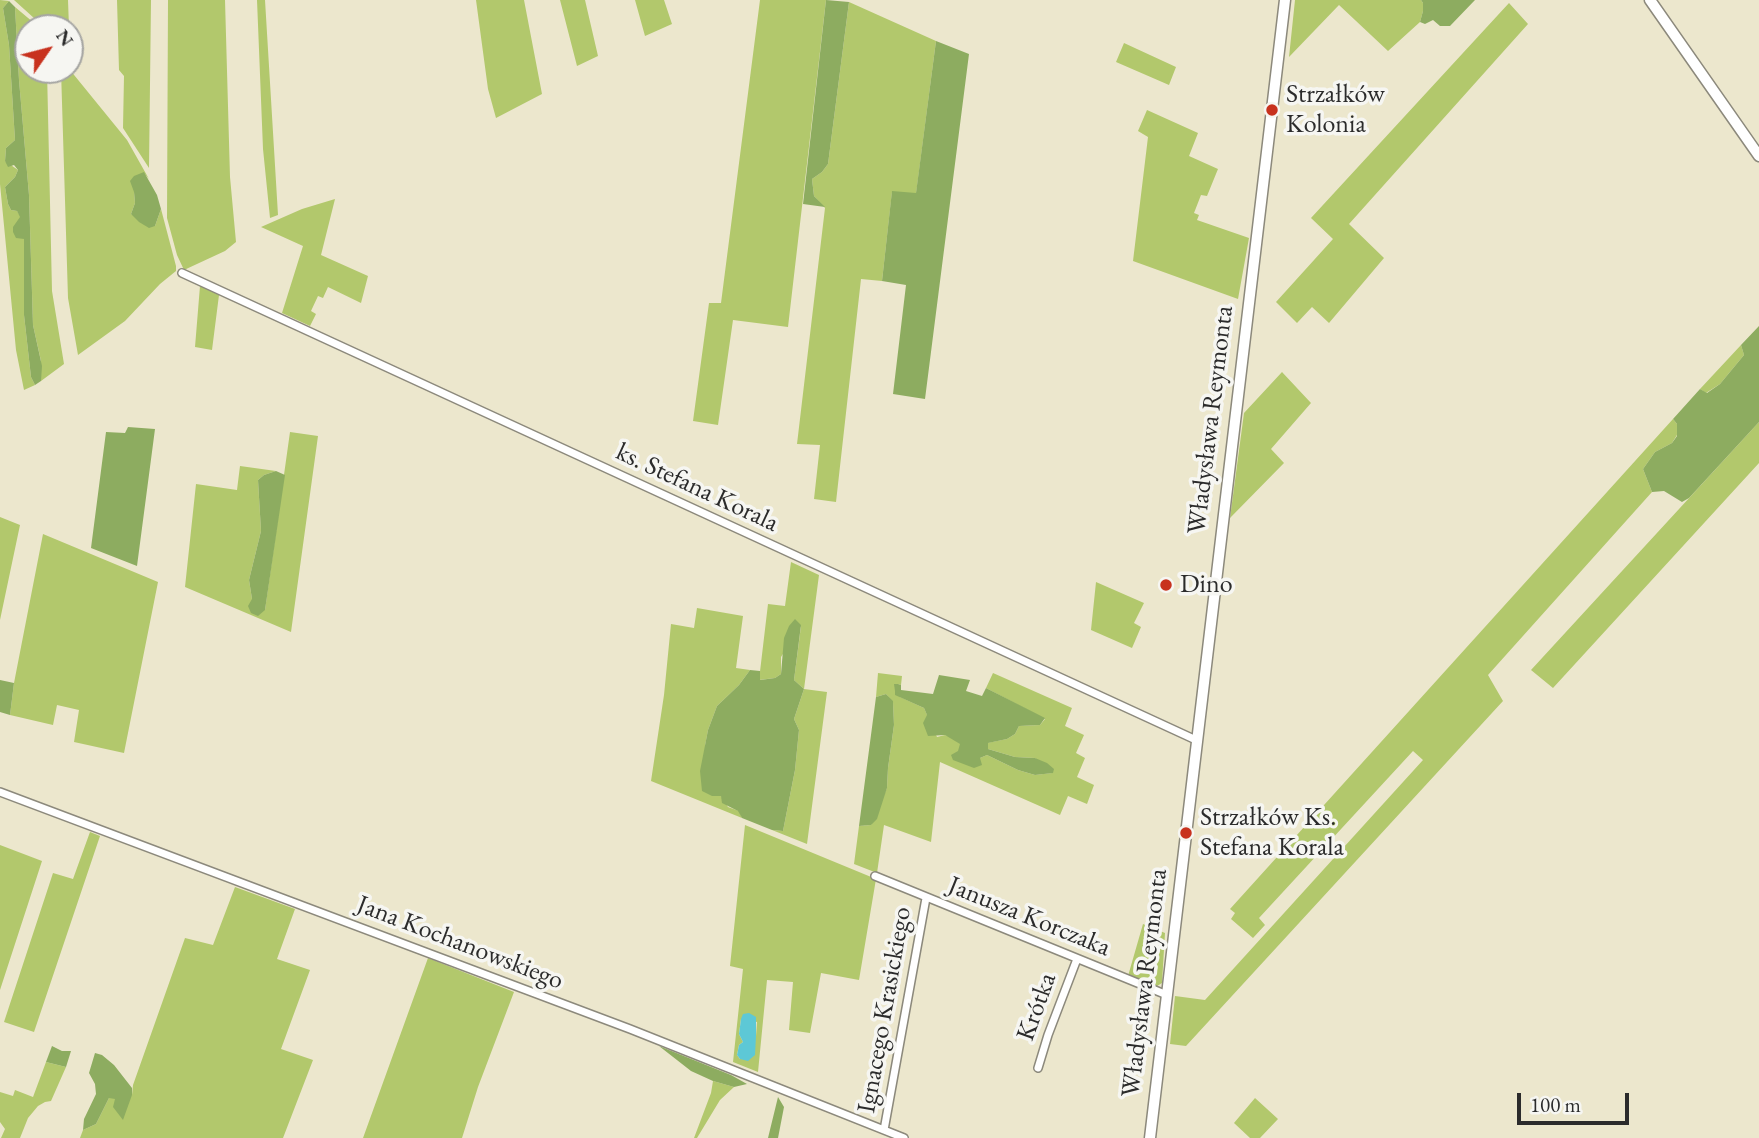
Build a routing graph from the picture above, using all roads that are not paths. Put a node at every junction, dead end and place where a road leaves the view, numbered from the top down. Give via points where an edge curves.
1 (1285, 0) edge
2 (1650, 0) edge
3 (1759, 156) edge
4 (182, 273) dead end
5 (1196, 740) junction
6 (0, 792) edge
7 (875, 876) dead end
8 (926, 898) junction
9 (1077, 960) junction
10 (1167, 995) junction
11 (1038, 1068) dead end
12 (884, 1130) junction
13 (904, 1138) edge
14 (1150, 1138) edge

1 - 5 street, Władysława Reymonta
2 - 3 street
4 - 5 street, ks. Stefana Korala
5 - 10 street, Władysława Reymonta
6 - 12 street, Jana Kochanowskiego via 630,1029
7 - 8 street, Janusza Korczaka
8 - 9 street, Janusza Korczaka
8 - 12 street, Ignacego Krasickiego
9 - 10 street, Janusza Korczaka
9 - 11 street, Krótka
10 - 14 street, Władysława Reymonta
12 - 13 street, Jana Kochanowskiego

